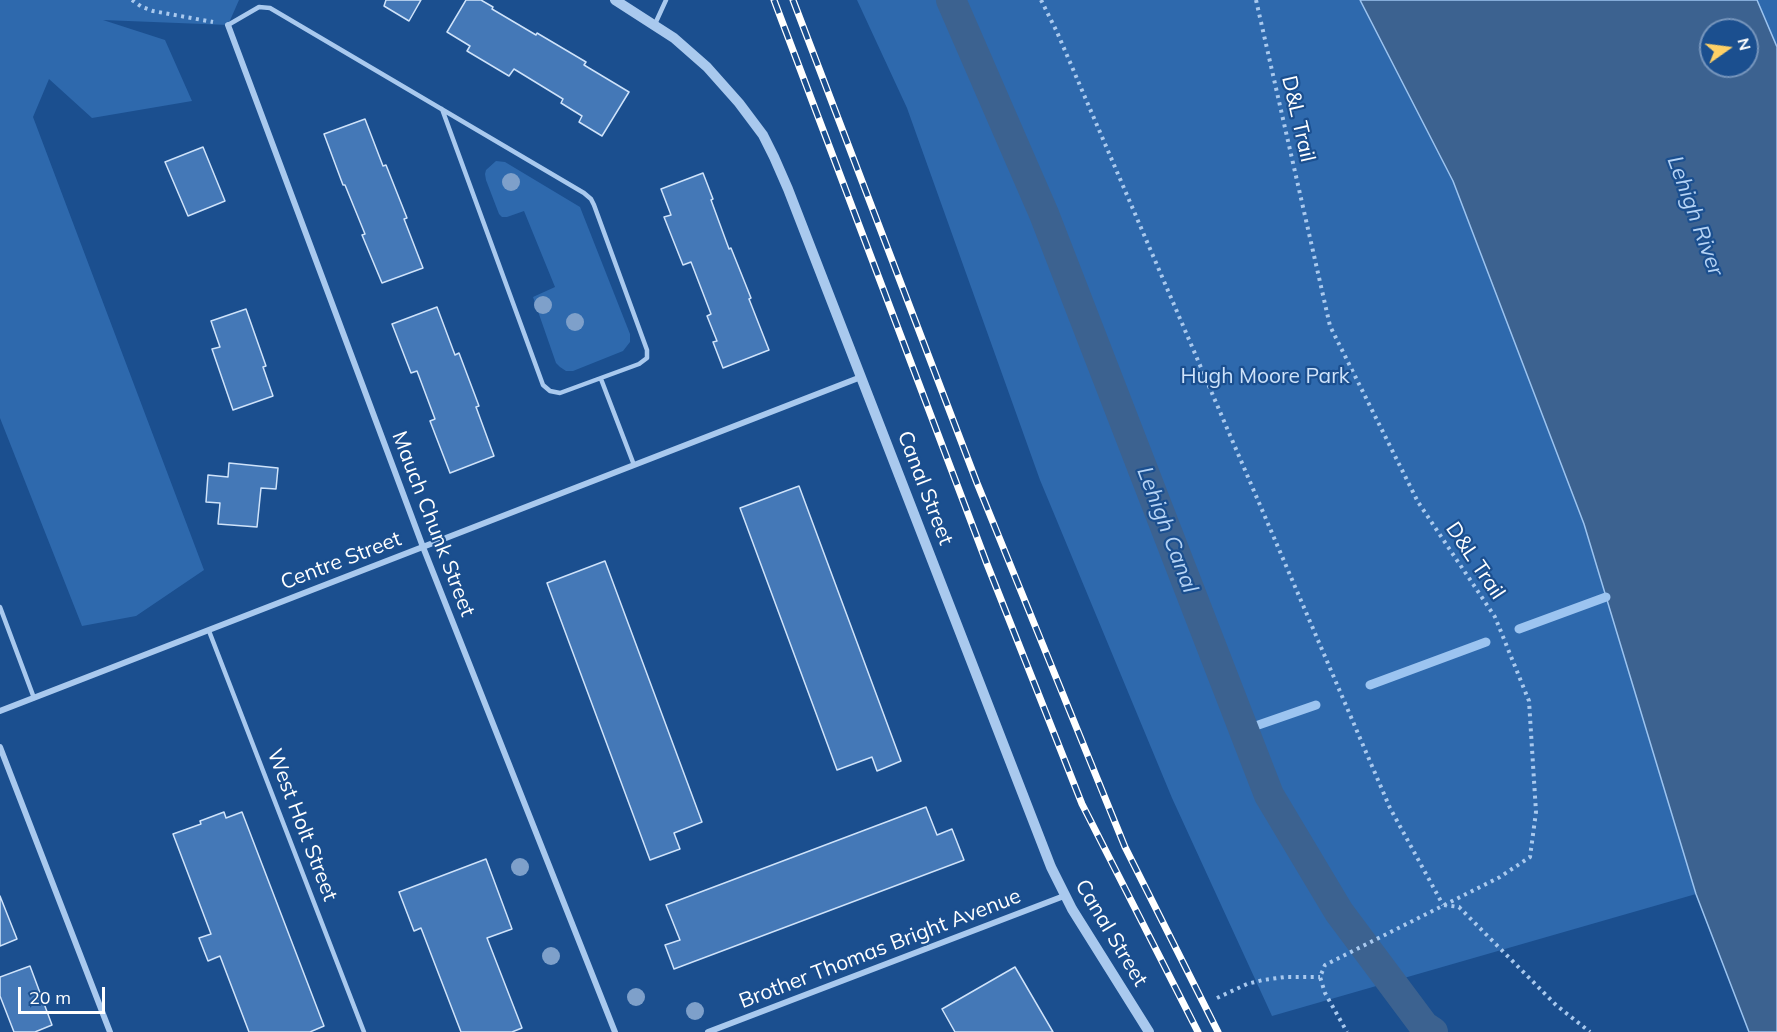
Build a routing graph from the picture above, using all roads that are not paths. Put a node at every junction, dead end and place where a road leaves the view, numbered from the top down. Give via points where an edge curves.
1 (615, 0) edge
2 (666, 0) edge
3 (655, 24) junction
4 (228, 25) joint
5 (442, 109) junction
6 (861, 377) junction
7 (601, 379) junction
8 (634, 465) junction
9 (423, 547) junction
10 (0, 607) edge
11 (209, 631) junction
12 (34, 698) junction
13 (0, 711) edge
14 (0, 747) edge
15 (1064, 896) junction
16 (110, 1032) edge
17 (364, 1032) edge
18 (615, 1032) edge
19 (708, 1032) edge
20 (1149, 1032) edge

1 - 3 street, Canal Street
2 - 3 lane
3 - 6 street, Canal Street via 707,67 763,135
4 - 5 lane via 259,7 270,8
4 - 9 street, Mauch Chunk Street
5 - 7 lane via 543,386 560,393
5 - 7 lane via 591,199 647,350 647,358 639,364
6 - 8 street, Centre Street
6 - 15 street, Canal Street
7 - 8 lane
8 - 9 street, Centre Street
9 - 11 street, Centre Street
9 - 18 street, Mauch Chunk Street
10 - 12 lane
11 - 12 street, Centre Street
11 - 17 lane, West Holt Street
12 - 13 street, Centre Street
14 - 16 street
15 - 19 street, Brother Thomas Bright Avenue
15 - 20 street, Canal Street

